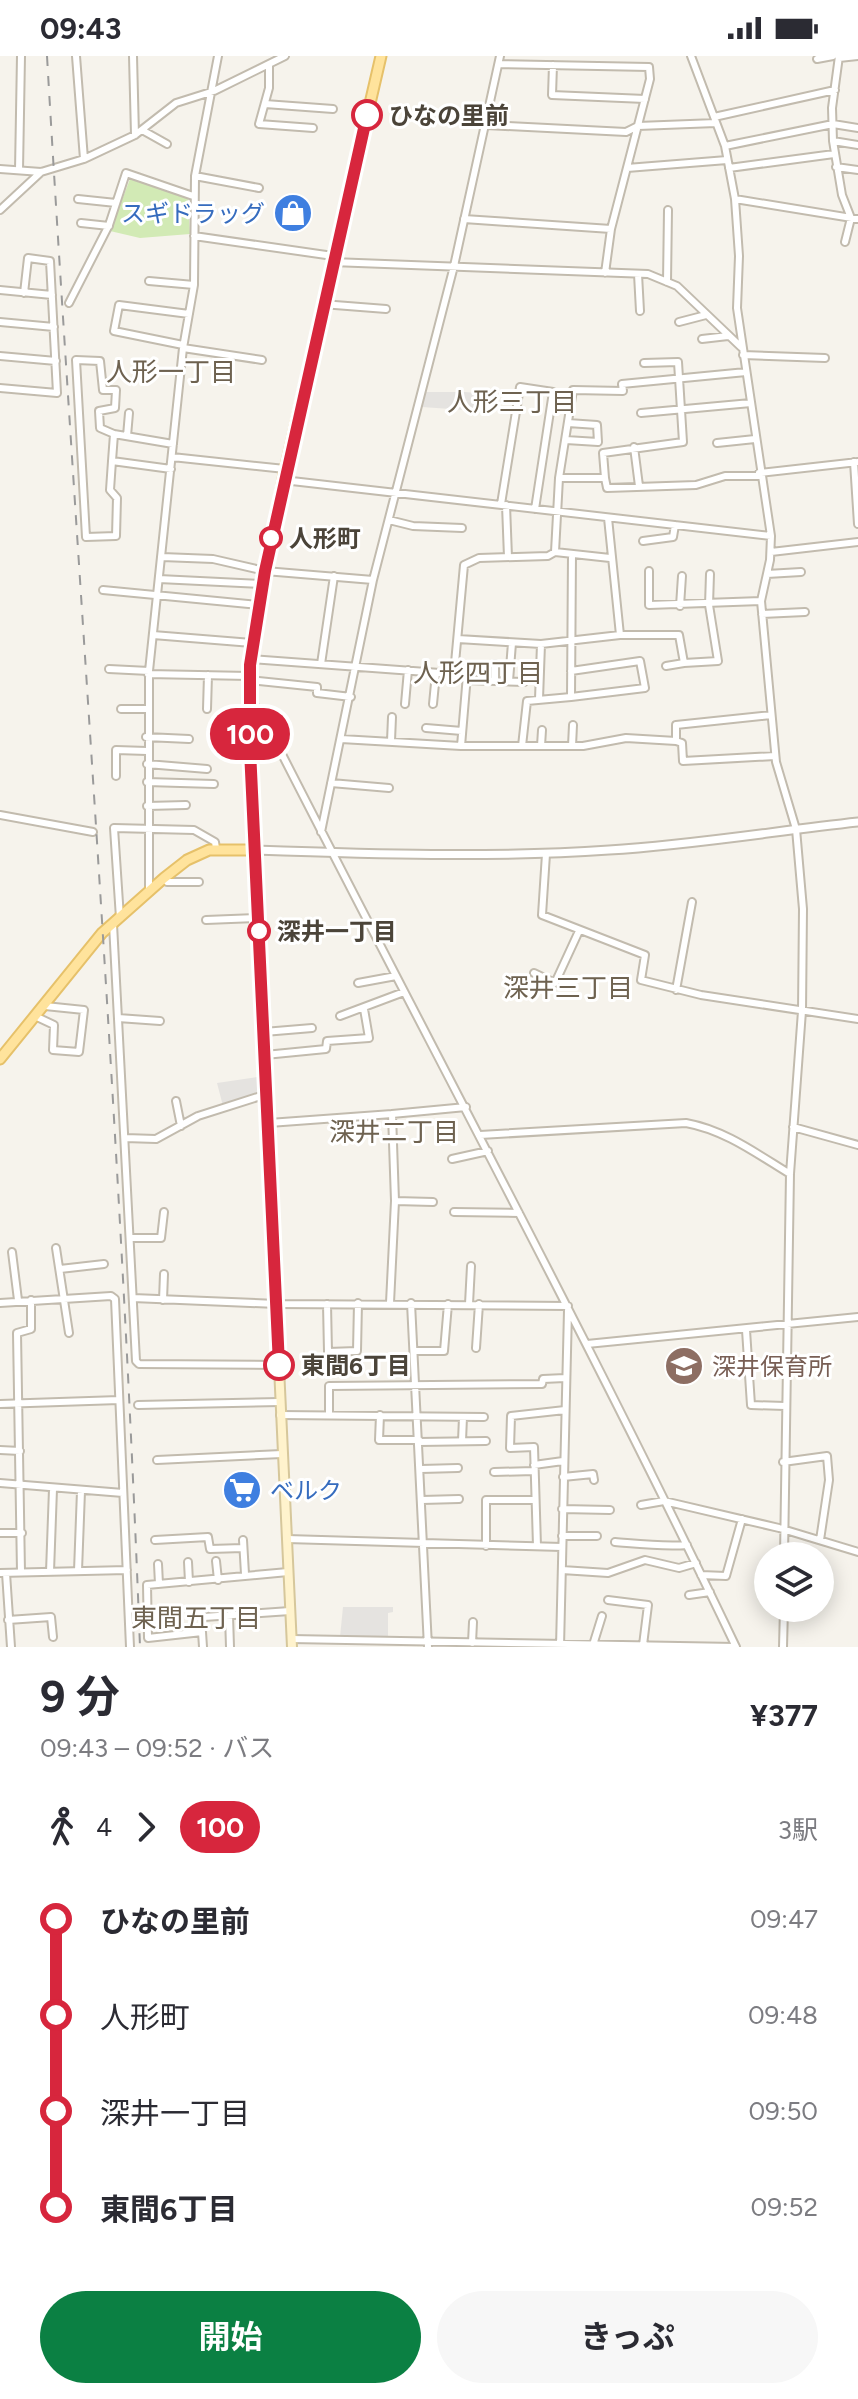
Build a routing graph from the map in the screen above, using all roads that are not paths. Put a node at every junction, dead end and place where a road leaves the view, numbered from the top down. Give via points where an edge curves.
1 (21, 56) edge
2 (76, 56) edge
3 (133, 56) edge
4 (218, 56) edge
5 (285, 56) edge
6 (381, 56) edge
7 (617, 56) edge
8 (691, 56) edge
9 (858, 56) edge
10 (837, 57) edge
11 (817, 59) dead end
12 (499, 60) edge
13 (269, 64) junction
14 (553, 65) junction
15 (617, 66) junction
16 (835, 90) junction
17 (209, 92) junction
18 (645, 99) junction
19 (265, 104) junction
20 (333, 109) dead end
21 (715, 120) junction
22 (833, 124) junction
23 (486, 125) junction
24 (638, 126) junction
25 (313, 128) dead end
26 (858, 128) edge
27 (142, 130) junction
28 (135, 135) junction
29 (833, 141) junction
30 (167, 144) dead end
31 (858, 145) edge
32 (725, 146) junction
33 (834, 154) junction
34 (84, 159) junction
35 (728, 164) junction
36 (836, 167) junction
37 (627, 168) junction
38 (0, 169) edge
39 (19, 170) junction
40 (858, 170) edge
41 (41, 172) junction
42 (195, 176) junction
43 (259, 188) dead end
44 (193, 196) junction
45 (78, 199) dead end
46 (735, 199) junction
47 (116, 203) junction
48 (0, 210) edge
49 (668, 210) dead end
50 (464, 219) junction
51 (855, 219) edge
52 (81, 223) dead end
53 (109, 226) junction
54 (611, 229) junction
55 (194, 236) junction
56 (845, 242) dead end
57 (332, 259) junction
58 (454, 266) junction
59 (605, 273) junction
60 (638, 274) junction
61 (149, 281) dead end
62 (667, 282) junction
63 (194, 285) junction
64 (0, 290) edge
65 (24, 293) junction
66 (52, 295) junction
67 (69, 303) dead end
68 (322, 304) junction
69 (386, 309) dead end
70 (640, 311) dead end
71 (189, 314) junction
72 (706, 315) junction
73 (0, 322) edge
74 (679, 322) dead end
75 (54, 327) junction
76 (728, 336) junction
77 (702, 339) dead end
78 (183, 346) junction
79 (741, 347) junction
80 (743, 355) junction
81 (0, 356) edge
82 (825, 358) dead end
83 (262, 360) dead end
84 (56, 361) junction
85 (644, 363) dead end
86 (746, 372) junction
87 (678, 379) junction
88 (0, 388) edge
89 (751, 403) junction
90 (680, 408) junction
91 (129, 413) dead end
92 (641, 413) dead end
93 (568, 423) junction
94 (100, 428) junction
95 (80, 432) junction
96 (114, 434) junction
97 (127, 436) junction
98 (755, 439) junction
99 (566, 440) junction
100 (717, 443) dead end
101 (173, 444) junction
102 (634, 447) junction
103 (172, 457) junction
104 (112, 461) junction
105 (856, 462) edge
106 (171, 469) junction
107 (760, 474) junction
108 (284, 475) junction
109 (559, 478) junction
110 (605, 478) junction
111 (639, 486) junction
112 (396, 491) junction
113 (504, 504) junction
114 (535, 509) junction
115 (555, 512) junction
116 (608, 518) junction
117 (389, 520) junction
118 (858, 524) edge
119 (675, 525) junction
120 (462, 528) dead end
121 (771, 536) junction
122 (643, 541) dead end
123 (858, 542) edge
124 (555, 552) junction
125 (771, 552) junction
126 (572, 554) junction
127 (162, 557) junction
128 (508, 557) junction
129 (610, 558) junction
130 (265, 571) junction
131 (649, 571) dead end
132 (801, 572) dead end
133 (710, 574) dead end
134 (767, 574) junction
135 (334, 576) junction
136 (682, 576) dead end
137 (159, 579) junction
138 (373, 580) junction
139 (262, 584) junction
140 (103, 590) dead end
141 (157, 596) junction
142 (761, 601) junction
143 (259, 605) junction
144 (709, 605) junction
145 (680, 606) junction
146 (805, 612) dead end
147 (762, 614) junction
148 (153, 635) junction
149 (620, 635) junction
150 (458, 639) junction
151 (572, 642) junction
152 (252, 643) junction
153 (512, 643) junction
154 (541, 644) junction
155 (250, 659) junction
156 (684, 663) junction
157 (321, 664) junction
158 (495, 664) dead end
159 (666, 666) dead end
160 (357, 667) junction
161 (109, 669) dead end
162 (408, 670) junction
163 (571, 671) junction
164 (148, 672) junction
165 (436, 673) junction
166 (454, 674) junction
167 (208, 675) junction
168 (249, 678) junction
169 (466, 680) junction
170 (495, 681) junction
171 (509, 681) junction
172 (524, 682) dead end
173 (351, 697) junction
174 (571, 697) junction
175 (539, 699) junction
176 (250, 702) junction
177 (405, 704) dead end
178 (433, 704) dead end
179 (121, 709) dead end
180 (146, 709) junction
181 (207, 709) dead end
182 (771, 715) junction
183 (392, 717) dead end
184 (573, 725) dead end
185 (426, 728) dead end
186 (542, 730) dead end
187 (462, 731) junction
188 (146, 737) junction
189 (189, 739) dead end
190 (341, 739) junction
191 (391, 741) junction
192 (676, 741) junction
193 (461, 746) junction
194 (522, 746) junction
195 (541, 746) junction
196 (572, 746) junction
197 (147, 751) junction
198 (775, 756) junction
199 (147, 764) junction
200 (207, 769) dead end
201 (116, 776) dead end
202 (147, 782) junction
203 (331, 783) junction
204 (214, 784) dead end
205 (389, 788) dead end
206 (186, 805) dead end
207 (147, 806) junction
208 (0, 815) edge
209 (858, 822) edge
210 (146, 829) junction
211 (796, 829) junction
212 (93, 832) dead end
213 (321, 832) junction
214 (216, 848) junction
215 (255, 850) junction
216 (330, 853) junction
217 (546, 854) junction
218 (164, 878) junction
219 (199, 882) dead end
220 (149, 892) junction
221 (692, 902) dead end
222 (258, 918) junction
223 (206, 920) dead end
224 (116, 921) junction
225 (579, 931) junction
226 (534, 973) dead end
227 (396, 976) junction
228 (358, 983) dead end
229 (676, 990) junction
230 (404, 992) junction
231 (45, 1006) junction
232 (364, 1009) junction
233 (802, 1011) junction
234 (340, 1016) dead end
235 (37, 1017) junction
236 (118, 1018) junction
237 (858, 1019) edge
238 (160, 1021) dead end
239 (312, 1028) dead end
240 (264, 1032) junction
241 (265, 1055) junction
242 (0, 1059) edge
243 (267, 1094) junction
244 (176, 1101) dead end
245 (466, 1107) junction
246 (392, 1114) junction
247 (269, 1123) junction
248 (181, 1126) junction
249 (793, 1127) junction
250 (480, 1135) junction
251 (125, 1138) junction
252 (858, 1145) edge
253 (488, 1151) junction
254 (452, 1159) dead end
255 (790, 1174) junction
256 (395, 1201) junction
257 (433, 1202) dead end
258 (164, 1212) dead end
259 (454, 1212) dead end
260 (519, 1213) junction
261 (130, 1238) junction
262 (56, 1248) dead end
263 (12, 1252) dead end
264 (104, 1264) dead end
265 (471, 1266) dead end
266 (60, 1269) junction
267 (164, 1274) dead end
268 (133, 1298) junction
269 (65, 1299) junction
270 (18, 1300) junction
271 (31, 1300) junction
272 (163, 1300) junction
273 (0, 1303) edge
274 (358, 1303) junction
275 (390, 1303) junction
276 (411, 1303) junction
277 (277, 1304) junction
278 (327, 1304) junction
279 (448, 1304) junction
280 (469, 1304) junction
281 (479, 1304) junction
282 (568, 1306) junction
283 (858, 1317) edge
284 (788, 1326) junction
285 (746, 1330) junction
286 (69, 1333) dead end
287 (587, 1344) junction
288 (476, 1348) dead end
289 (414, 1351) junction
290 (279, 1365) junction
291 (565, 1378) junction
292 (415, 1385) junction
293 (119, 1400) junction
294 (280, 1402) junction
295 (19, 1403) junction
296 (0, 1404) edge
297 (138, 1405) dead end
298 (785, 1406) junction
299 (565, 1410) junction
300 (280, 1415) junction
301 (329, 1415) junction
302 (380, 1415) junction
303 (418, 1416) junction
304 (463, 1417) junction
305 (484, 1417) dead end
306 (419, 1441) junction
307 (462, 1441) junction
308 (486, 1441) dead end
309 (0, 1450) edge
310 (20, 1451) junction
311 (282, 1454) junction
312 (157, 1460) dead end
313 (563, 1461) junction
314 (783, 1462) junction
315 (458, 1468) dead end
316 (534, 1468) junction
317 (421, 1469) junction
318 (494, 1472) dead end
319 (563, 1477) junction
320 (594, 1480) dead end
321 (0, 1483) edge
322 (22, 1485) junction
323 (53, 1489) junction
324 (81, 1491) junction
325 (123, 1493) junction
326 (459, 1499) dead end
327 (422, 1500) junction
328 (535, 1500) junction
329 (664, 1501) junction
330 (641, 1505) dead end
331 (562, 1509) junction
332 (610, 1510) dead end
333 (742, 1519) junction
334 (784, 1530) junction
335 (0, 1533) edge
336 (22, 1533) junction
337 (562, 1536) junction
338 (597, 1536) dead end
339 (287, 1539) junction
340 (155, 1540) dead end
341 (820, 1540) junction
342 (615, 1542) dead end
343 (784, 1542) edge
344 (687, 1545) junction
345 (424, 1546) junction
346 (486, 1546) junction
347 (537, 1546) junction
348 (562, 1547) junction
349 (858, 1552) edge
350 (216, 1561) dead end
351 (188, 1562) dead end
352 (696, 1563) junction
353 (158, 1564) dead end
354 (127, 1570) junction
355 (562, 1570) junction
356 (78, 1571) junction
357 (21, 1572) junction
358 (50, 1572) junction
359 (288, 1572) junction
360 (3, 1573) edge
361 (245, 1574) junction
362 (701, 1575) junction
363 (218, 1580) junction
364 (189, 1582) junction
365 (159, 1584) junction
366 (710, 1592) junction
367 (689, 1595) dead end
368 (608, 1600) dead end
369 (290, 1611) junction
370 (229, 1615) junction
371 (602, 1616) dead end
372 (204, 1617) dead end
373 (8, 1620) junction
374 (473, 1622) dead end
375 (784, 1622) edge
376 (172, 1636) junction
377 (53, 1637) dead end
378 (292, 1643) edge
379 (472, 1643) junction
380 (428, 1644) edge
381 (593, 1645) junction
382 (643, 1645) edge
383 (560, 1646) edge
384 (11, 1647) edge
385 (130, 1647) edge
386 (172, 1647) edge
387 (203, 1647) edge
388 (230, 1647) edge
389 (783, 1647) edge

1 - 39 street
2 - 34 street
3 - 28 street
4 - 17 street
5 - 13 street
6 - 57 main road
7 - 15 street
8 - 21 street
9 - 10 street
10 - 11 street
10 - 16 street
12 - 14 street
12 - 23 street
13 - 17 street
13 - 19 street
14 - 15 street
14 - 18 street via 552,95
15 - 18 street via 649,67
16 - 21 street
16 - 22 street
17 - 27 street via 176,103
17 - 42 street
18 - 24 street
19 - 20 street
19 - 25 street via 259,124
21 - 24 street
21 - 32 street
22 - 26 street
22 - 29 street
22 - 32 street
23 - 24 street via 626,132
23 - 50 street
24 - 37 street
27 - 28 street
27 - 30 street
28 - 34 street
29 - 31 street
29 - 33 street
32 - 35 street
33 - 35 street
33 - 36 street
34 - 41 street
35 - 37 street
35 - 46 street
36 - 40 street
36 - 51 street
37 - 54 street
38 - 39 street
39 - 41 street
41 - 48 street
42 - 43 street
42 - 44 street
44 - 47 street via 126,173
44 - 55 street
45 - 47 street
46 - 51 street
46 - 79 street
47 - 53 street
49 - 62 street
50 - 54 street
50 - 58 street
51 - 56 street
52 - 53 street
53 - 67 street
54 - 59 street
55 - 57 street
55 - 63 street
57 - 58 street
57 - 68 main road
58 - 59 street
58 - 112 street
59 - 60 street
60 - 62 street
60 - 70 street
61 - 63 street
62 - 72 street
63 - 71 street
64 - 65 street
65 - 66 street
65 - 66 street via 28,258 50,261
66 - 75 street
68 - 69 street
68 - 108 main road
71 - 78 street
71 - 78 street via 119,305 114,331
72 - 74 street
72 - 76 street
73 - 75 street
75 - 84 street
76 - 77 street
76 - 79 street
78 - 83 street
78 - 101 street
79 - 80 street
80 - 82 street
80 - 86 street
81 - 84 street
84 - 88 street via 57,393
85 - 87 street via 678,362
86 - 87 street
86 - 89 street
87 - 90 street
87 - 93 street via 622,384 623,391 573,390
89 - 90 street
89 - 98 street
90 - 92 street
90 - 102 street via 683,442
91 - 97 street
93 - 99 street
93 - 99 street via 597,425 598,442
94 - 95 street
94 - 95 street via 99,411 115,408 116,390 103,390 100,361 76,360
94 - 96 street
95 - 104 street via 86,537 116,536
96 - 97 street
96 - 104 street
97 - 101 street
98 - 100 street
98 - 107 street
99 - 109 street
101 - 103 street
102 - 110 street via 603,453
102 - 111 street
103 - 106 street
103 - 108 street
104 - 106 street
105 - 107 street
105 - 118 street
106 - 127 street
107 - 111 street via 696,485
107 - 121 street
108 - 112 street
108 - 130 main road
109 - 110 street
109 - 115 street
110 - 111 street via 607,488
112 - 113 street
112 - 117 street
113 - 114 street
113 - 114 street via 520,387 553,392
113 - 128 street
114 - 115 street
115 - 116 street
115 - 124 street
116 - 119 street
116 - 129 street
117 - 120 street
117 - 138 street
119 - 121 street
119 - 122 street via 673,537
121 - 125 street
123 - 125 street
124 - 126 street
124 - 128 street
125 - 134 street
126 - 129 street
126 - 151 street
127 - 130 street via 213,559
127 - 137 street
128 - 150 street via 479,558 464,565
129 - 149 street
130 - 135 street
130 - 139 main road
131 - 145 street via 649,605
132 - 134 street
133 - 144 street
134 - 142 street
135 - 138 street
135 - 157 street
136 - 145 street
137 - 139 street
137 - 141 street
138 - 160 street
139 - 143 main road
140 - 141 street
141 - 143 street
141 - 148 street
142 - 144 street
142 - 147 street
143 - 152 main road
144 - 145 street
144 - 156 street via 718,661
146 - 147 street
147 - 182 street
148 - 152 street
148 - 164 street
149 - 151 street
149 - 156 street via 679,635
150 - 153 street
150 - 166 street
151 - 154 street
151 - 163 street
152 - 155 main road
153 - 154 street
153 - 171 street
154 - 175 street
155 - 157 street
155 - 168 main road
156 - 159 street
157 - 160 street
158 - 170 street
160 - 162 street
160 - 173 street
161 - 164 street
162 - 165 street
162 - 177 street
163 - 174 street
163 - 174 street via 640,661 645,688
164 - 167 street
164 - 180 street
165 - 166 street
165 - 178 street
166 - 169 street via 467,675
167 - 168 street
167 - 181 street
168 - 173 street
168 - 176 main road
169 - 170 street
169 - 187 street
170 - 171 street
171 - 172 street
173 - 190 street
174 - 175 street
175 - 194 street via 527,701
176 - 213 street via 260,711
176 - 215 main road
179 - 180 street
180 - 188 street
182 - 192 street via 676,725
182 - 198 street
183 - 191 street
184 - 196 street
185 - 187 street
186 - 195 street
187 - 193 street
188 - 189 street
188 - 197 street
190 - 191 street
190 - 203 street
191 - 193 street
192 - 196 street via 626,738
192 - 198 street via 682,743 683,761
193 - 194 street
194 - 195 street
195 - 196 street
197 - 199 street
197 - 201 street via 116,750
198 - 211 street
199 - 200 street
199 - 202 street
202 - 204 street
202 - 207 street
203 - 205 street
203 - 213 street
206 - 207 street
207 - 210 street
208 - 212 street
209 - 211 street
210 - 214 street via 194,830 215,842
210 - 220 street
210 - 224 street via 114,828
211 - 217 street via 707,842
211 - 233 street via 803,909
213 - 216 street
214 - 215 main road
214 - 218 main road via 187,860
215 - 216 street
215 - 222 main road
216 - 217 street
216 - 227 street
217 - 225 street via 542,915
218 - 219 street
218 - 220 main road
220 - 224 main road
221 - 229 street
222 - 223 street
222 - 240 main road
224 - 231 main road
224 - 236 street
225 - 226 street via 555,983
225 - 229 street via 645,955 641,980
227 - 228 street
227 - 230 street
229 - 233 street
230 - 232 street
230 - 245 street
231 - 235 main road
231 - 235 street via 84,1010 79,1052 53,1050 54,1025
232 - 234 street
232 - 241 street via 369,1038
233 - 237 street
233 - 249 street
235 - 242 main road
236 - 238 street
236 - 251 street
239 - 240 street
240 - 241 main road
241 - 243 main road
243 - 247 main road
243 - 248 street
244 - 248 street
245 - 246 street
245 - 250 street
246 - 247 street
246 - 256 street
247 - 277 main road
248 - 251 street via 156,1139
249 - 252 street
249 - 255 street
250 - 253 street
250 - 255 street via 686,1123 738,1142
251 - 261 street
253 - 254 street
253 - 260 street
255 - 284 street
256 - 257 street
256 - 275 street
258 - 261 street via 161,1238
259 - 260 street
260 - 282 street
261 - 268 street
262 - 266 street
263 - 270 street
264 - 266 street
265 - 280 street
266 - 269 street
267 - 272 street
268 - 272 street
268 - 290 street via 139,1364
269 - 271 street
269 - 286 street
269 - 293 street via 115,1299
270 - 271 street
270 - 273 street
271 - 295 street via 31,1329 17,1333
272 - 277 street
274 - 275 street
274 - 278 street
274 - 278 street via 357,1351 328,1352
275 - 276 street
276 - 279 street
276 - 289 street
277 - 278 street
277 - 290 main road
279 - 280 street
279 - 289 street via 444,1351
280 - 281 street
281 - 282 street
281 - 288 street
282 - 287 street
282 - 291 street
283 - 284 street
284 - 285 street
284 - 298 street
285 - 287 street
285 - 298 street via 751,1405
287 - 329 street
289 - 292 street
290 - 294 main road
291 - 292 street via 543,1379 542,1384
291 - 299 street
292 - 301 street via 329,1386
292 - 303 street
293 - 295 street
293 - 325 street
294 - 297 street
294 - 300 main road
295 - 296 street
295 - 310 street
298 - 314 street
299 - 313 street
299 - 316 street via 511,1416 510,1448 534,1447
300 - 301 street
300 - 311 main road
301 - 302 street
302 - 303 street
302 - 306 street via 379,1440
303 - 304 street
303 - 306 street
304 - 305 street
304 - 307 street
306 - 307 street
306 - 317 street
307 - 308 street
309 - 310 street
310 - 322 street
311 - 312 street
311 - 339 main road
313 - 316 street
313 - 319 street
314 - 334 street
314 - 341 street via 827,1456
315 - 317 street
316 - 318 street
316 - 328 street
317 - 327 street
319 - 320 street via 593,1474
319 - 331 street
321 - 322 street
322 - 323 street
322 - 336 street
323 - 324 street
323 - 358 street
324 - 325 street
324 - 356 street
325 - 354 street
326 - 327 street
327 - 345 street
328 - 346 street via 486,1500
328 - 347 street
329 - 330 street
329 - 333 street
329 - 344 street
331 - 332 street
331 - 337 street
333 - 334 street
333 - 362 street via 726,1576
334 - 341 street
334 - 343 street
335 - 336 street
336 - 357 street
337 - 338 street
337 - 348 street
339 - 345 street
339 - 359 main road
340 - 361 street via 208,1537 210,1549 243,1544
341 - 349 street
342 - 344 street
344 - 352 street
345 - 346 street
345 - 380 street
346 - 347 street
347 - 348 street
348 - 355 street
350 - 363 street
351 - 364 street
352 - 355 street via 679,1568 645,1560 608,1573
352 - 362 street
353 - 365 street
354 - 356 street
354 - 385 street
355 - 383 street
356 - 358 street
357 - 358 street
357 - 360 street
359 - 361 street
359 - 369 main road
360 - 373 street
361 - 363 street
362 - 366 street
363 - 364 street
364 - 365 street
365 - 376 street via 147,1585 148,1638
366 - 367 street
366 - 382 street via 736,1647
368 - 382 street via 648,1605
369 - 370 street
369 - 378 main road
370 - 372 street
370 - 388 street
371 - 381 street
373 - 377 street via 51,1617
373 - 384 street
374 - 379 street
375 - 389 street
376 - 386 street
376 - 387 street via 202,1632
378 - 380 street
379 - 380 street
379 - 383 street
381 - 382 street
381 - 383 street

